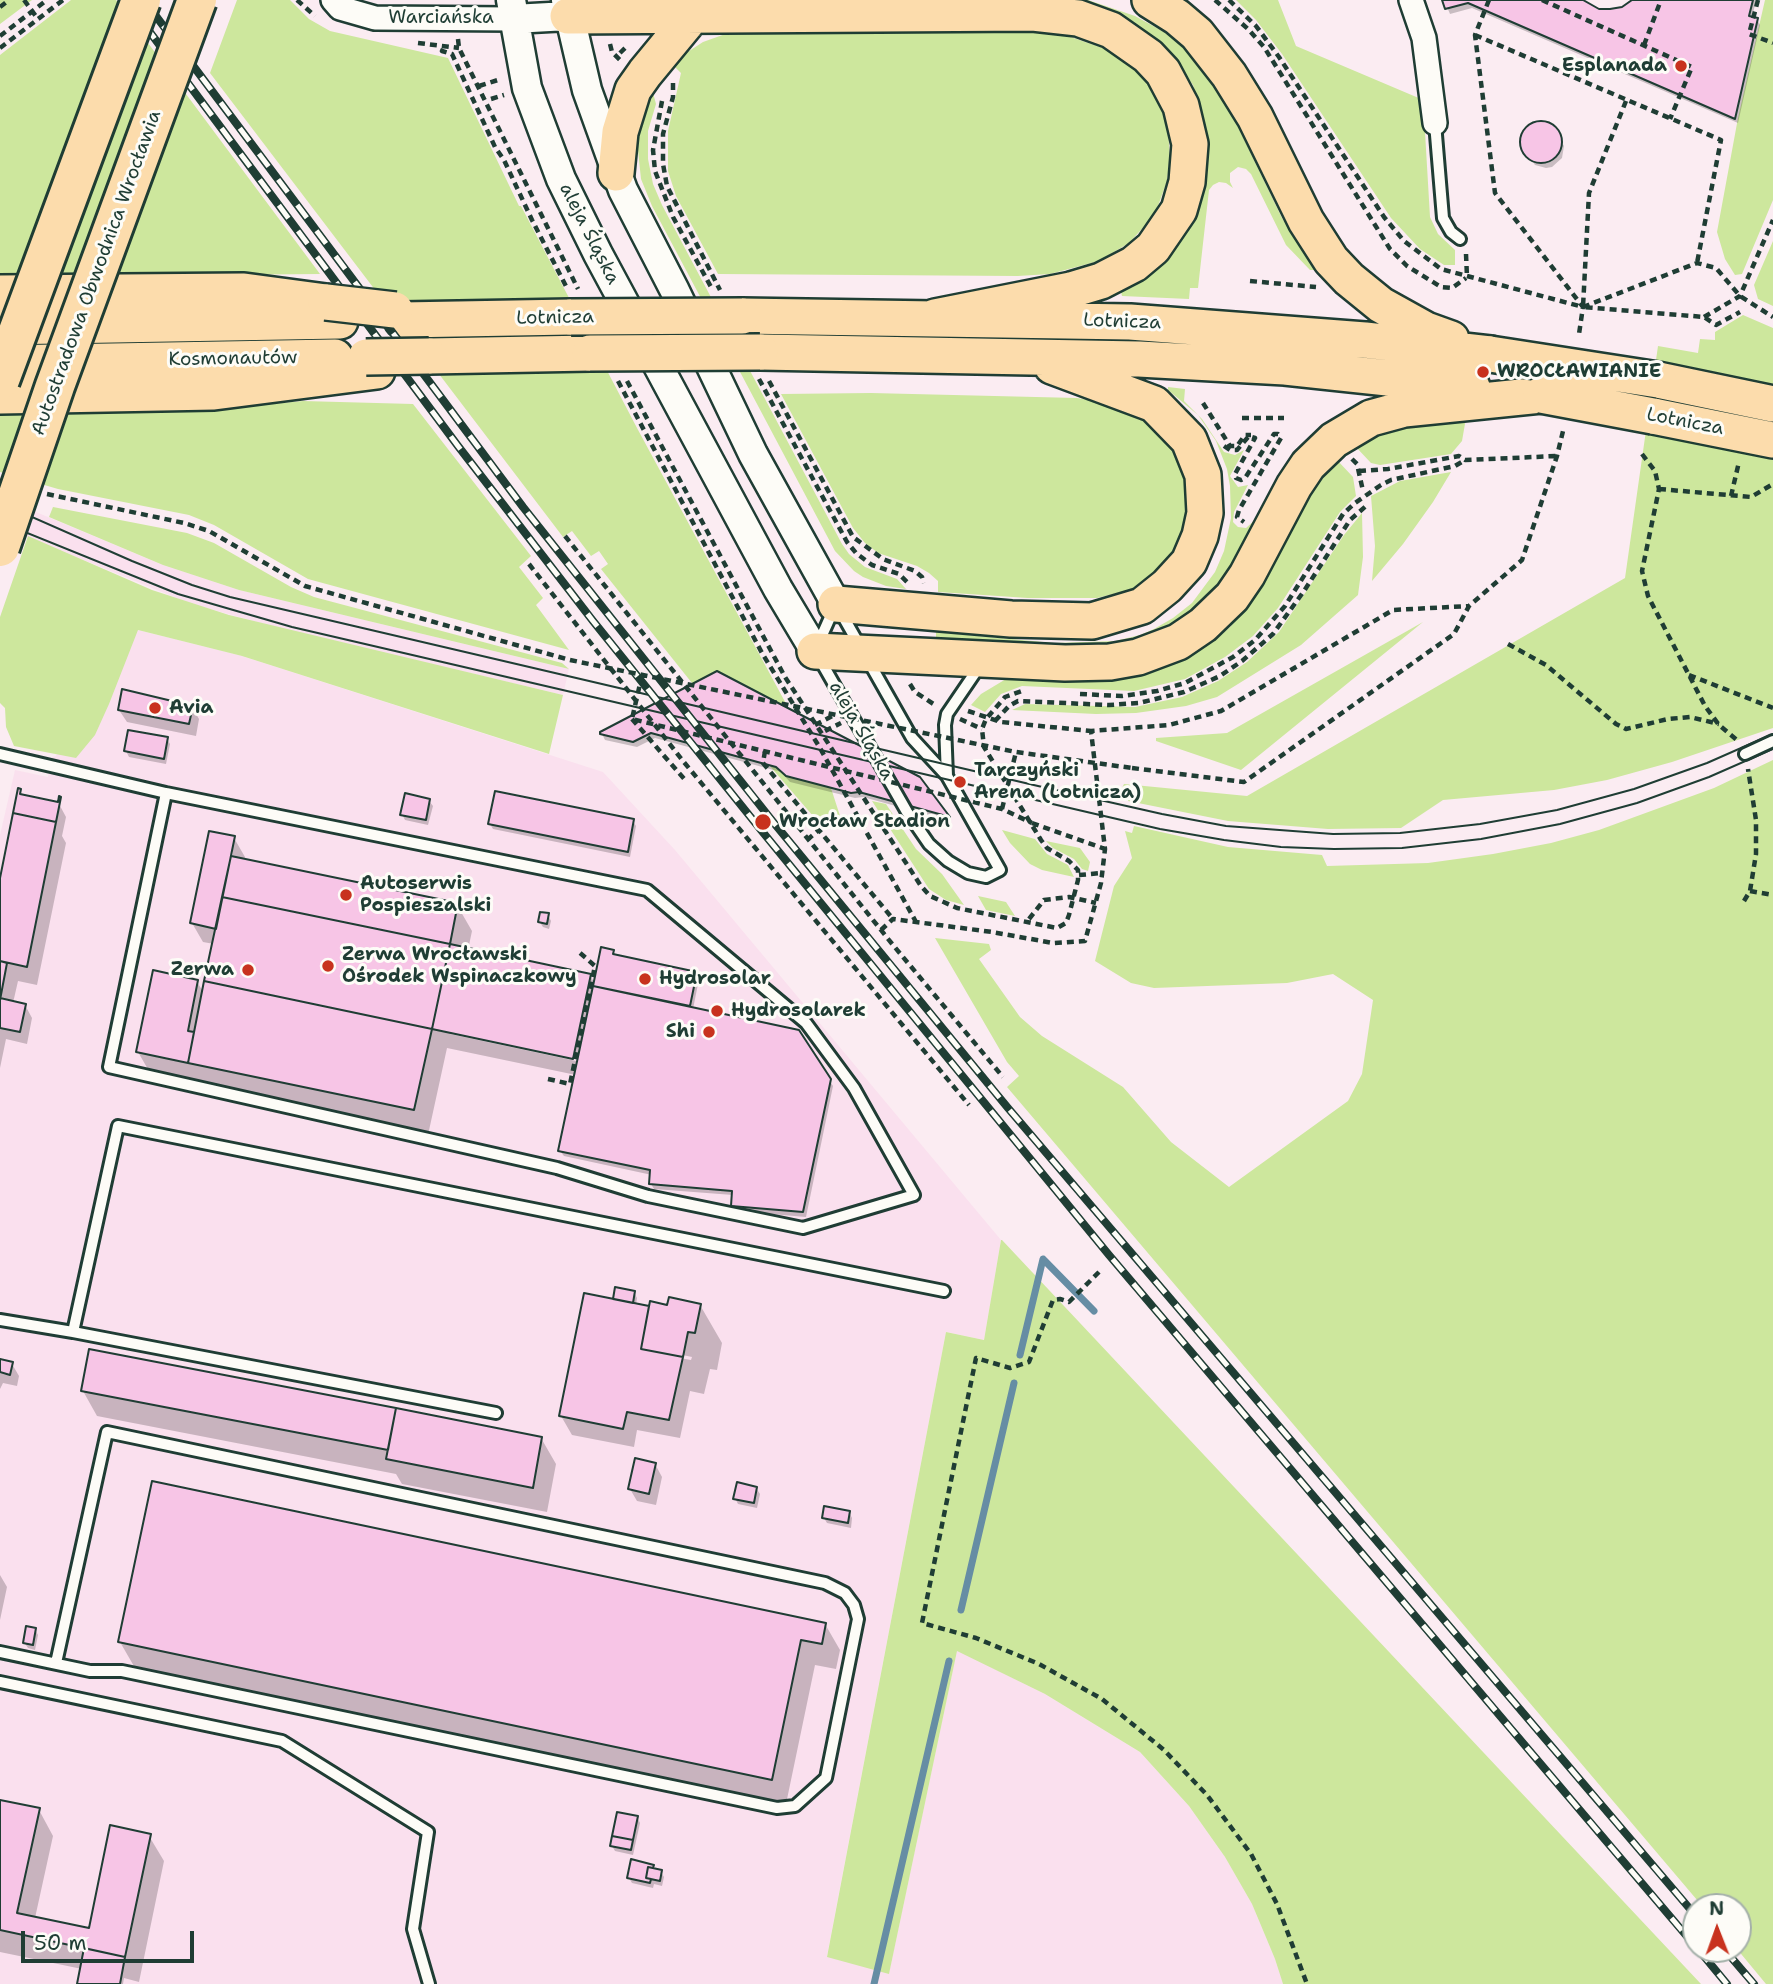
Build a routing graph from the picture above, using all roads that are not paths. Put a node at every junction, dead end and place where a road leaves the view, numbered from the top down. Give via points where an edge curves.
1 (141, 0) edge
2 (197, 0) edge
3 (333, 0) edge
4 (1150, 0) edge
5 (1411, 0) edge
6 (567, 8) edge
7 (512, 9) edge
8 (692, 16) junction
9 (1435, 123) joint
10 (616, 173) junction
11 (1460, 239) dead end
12 (0, 293) edge
13 (333, 312) junction
14 (935, 317) junction
15 (466, 319) joint
16 (0, 327) edge
17 (1479, 351) junction
18 (1025, 356) junction
19 (0, 363) edge
20 (372, 364) junction
21 (0, 380) edge
22 (0, 396) edge
23 (1541, 396) junction
24 (1773, 404) edge
25 (1773, 440) edge
26 (0, 547) edge
27 (836, 604) junction
28 (815, 651) junction
29 (864, 653) junction
30 (984, 660) junction
31 (1773, 741) edge
32 (0, 754) edge
33 (1745, 754) road end
34 (947, 776) junction
35 (166, 793) junction
36 (944, 1291) dead end
37 (0, 1320) edge
38 (73, 1332) junction
39 (496, 1413) dead end
40 (0, 1652) edge
41 (56, 1663) junction
42 (0, 1682) edge
43 (429, 1984) edge

1 - 21 highway, bridge
2 - 26 highway, Autostradowa Obwodnica Wrocławia, bridge
3 - 7 street, Warciańska via 340,8 375,18 428,20
4 - 17 main road via 1197,34 1229,75 1331,260 1381,305
5 - 9 street via 1424,38
6 - 7 street
6 - 8 main road
6 - 10 street, aleja Śląska via 587,90
7 - 28 street, aleja Śląska via 527,89 561,179
8 - 10 main road via 633,90 620,132
8 - 14 main road via 1033,13 1078,18 1111,30 1163,72 1181,106 1190,144 1179,210 1153,248 1101,281
9 - 11 lane via 1443,218
10 - 27 street, aleja Śląska via 752,454
12 - 13 main road via 244,291
13 - 15 main road, Kosmonautów
13 - 16 main road, Kosmonautów
14 - 15 main road, Lotnicza, bridge via 742,316 575,303
14 - 17 main road, Lotnicza via 1198,326
17 - 24 main road, Lotnicza, bridge
18 - 20 main road, Lotnicza, bridge via 760,352 602,364 443,358
18 - 23 main road, Lotnicza via 1238,364
18 - 27 main road via 1154,404 1183,432 1203,475 1205,513 1189,562 1142,606 1092,621
19 - 20 main road, Kosmonautów
20 - 22 main road via 214,392
23 - 25 main road, Lotnicza, bridge
23 - 30 main road via 1404,409 1371,418 1334,440 1294,486 1232,597 1178,642 1110,662
27 - 28 lane
27 - 29 lane, aleja Śląska
28 - 29 main road
28 - 34 lane, aleja Śląska via 906,813 929,844 968,873 986,877 1000,870
29 - 30 main road
29 - 34 lane, aleja Śląska via 912,738
30 - 34 lane via 947,713
31 - 33 lane
32 - 35 lane
35 - 35 lane via 647,890 806,1023 854,1088 914,1195 803,1228 648,1196 557,1168 109,1068
36 - 38 lane via 118,1126
37 - 38 lane
38 - 39 lane
40 - 41 lane
41 - 41 lane via 90,1671 122,1671 777,1808 795,1807 826,1778 858,1619 845,1593 825,1583 107,1432
42 - 43 lane via 282,1741 428,1832 413,1929

